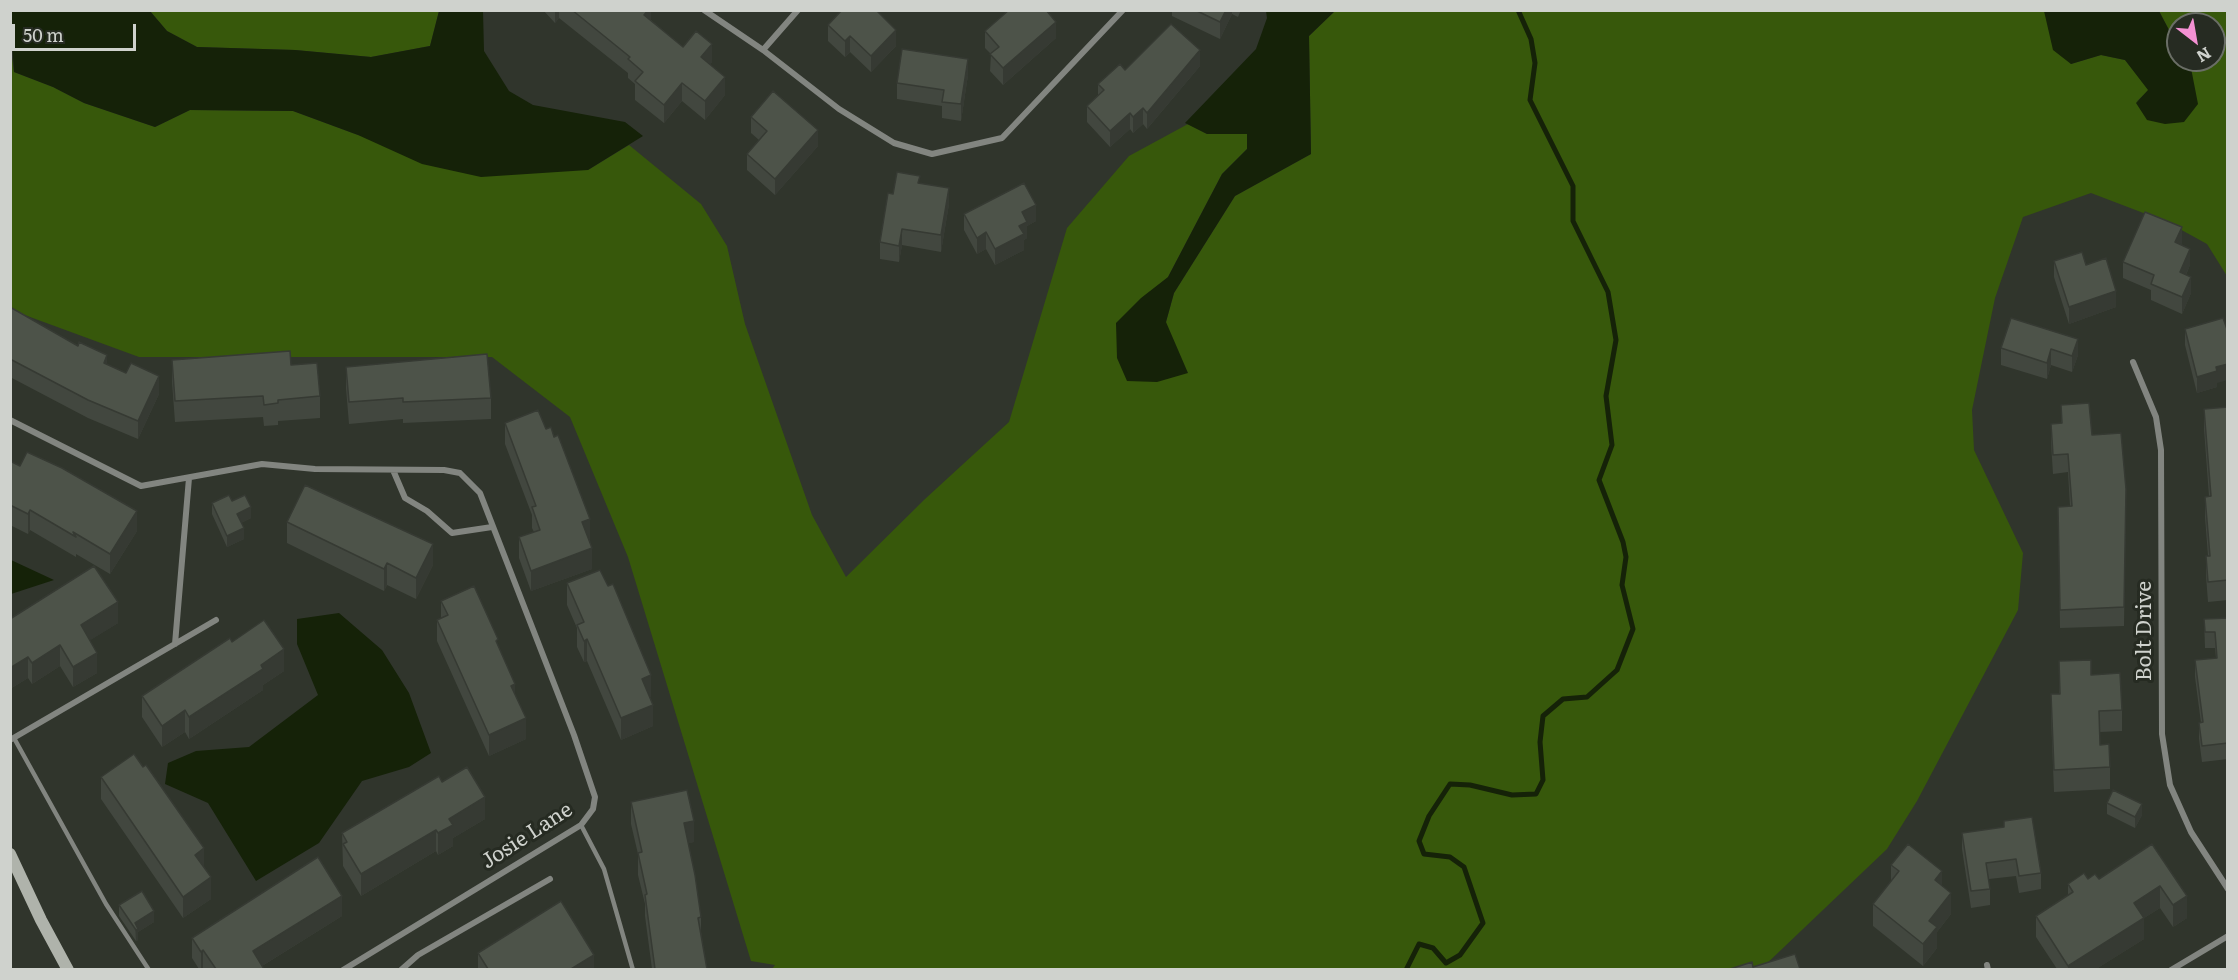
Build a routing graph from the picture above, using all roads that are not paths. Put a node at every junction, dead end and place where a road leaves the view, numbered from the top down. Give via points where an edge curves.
1 (704, 10) edge
2 (798, 10) edge
3 (1123, 10) edge
4 (763, 50) junction
5 (2133, 362) dead end
6 (10, 420) edge
7 (393, 470) junction
8 (189, 478) junction
9 (492, 527) junction
10 (216, 620) dead end
11 (175, 644) junction
12 (12, 739) edge
13 (582, 825) junction
14 (10, 854) edge
15 (550, 879) dead end
16 (2228, 889) edge
17 (2228, 936) edge
18 (68, 969) edge
19 (149, 969) edge
20 (343, 969) edge
21 (401, 969) edge
22 (633, 969) edge
23 (2171, 969) edge

1 - 4 street
2 - 4 street
3 - 4 street via 1002,138 932,154 894,143 848,115
5 - 16 street, Bolt Drive via 2156,417 2161,450 2162,734 2170,785 2191,832
6 - 8 street, Josie Lane via 141,486
7 - 8 street, Josie Lane via 262,464
7 - 9 street via 405,498 452,533
7 - 9 street, Josie Lane via 460,473 480,493
8 - 11 street
9 - 13 street, Josie Lane via 595,797 593,809
10 - 11 street
11 - 12 street
12 - 19 lane via 106,904
13 - 20 street, Josie Lane
13 - 22 lane via 604,869
14 - 18 street
15 - 21 street via 418,955
17 - 23 street

